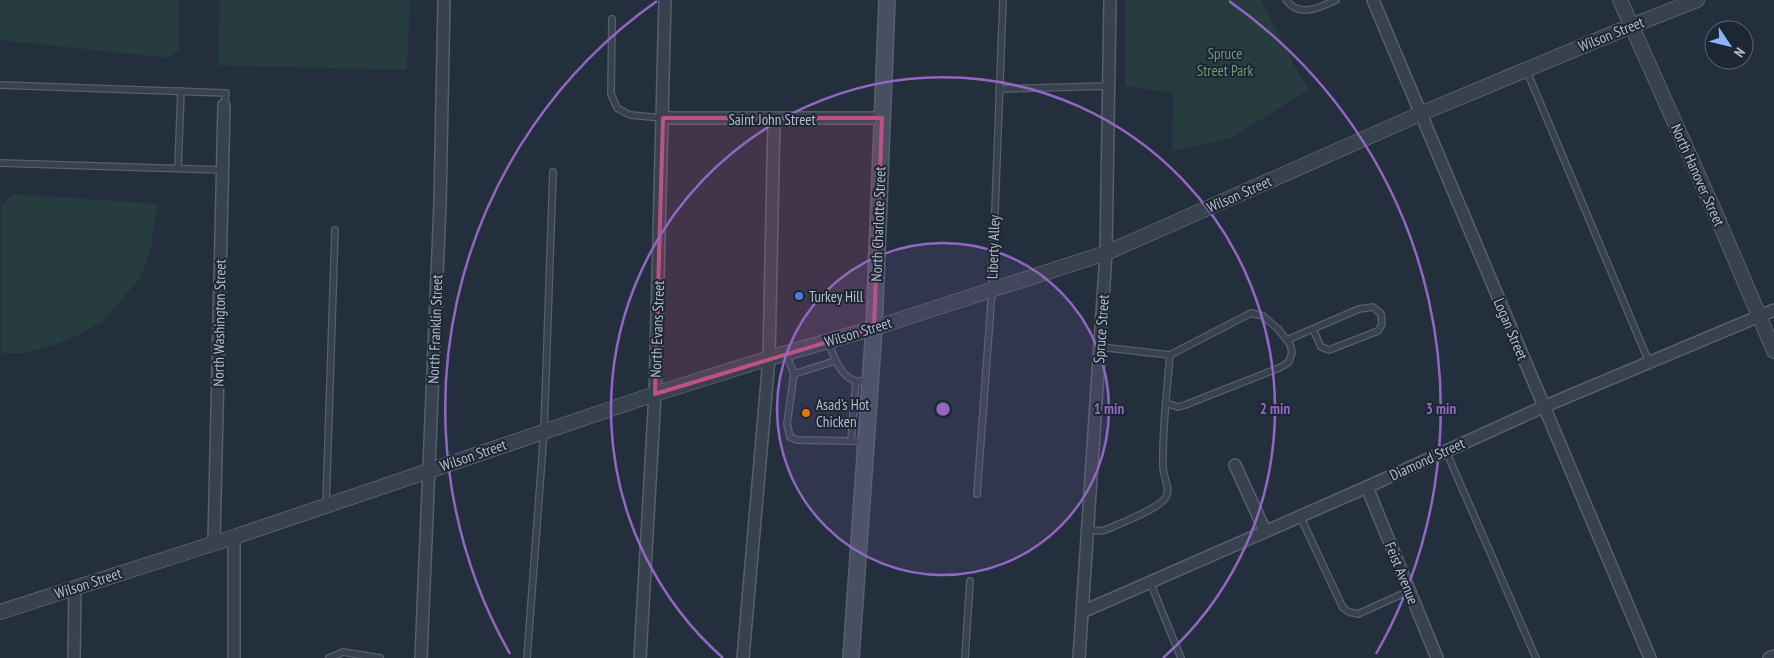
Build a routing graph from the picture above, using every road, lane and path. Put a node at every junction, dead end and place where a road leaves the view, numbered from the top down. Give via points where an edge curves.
1 (444, 0) edge
2 (665, 0) edge
3 (887, 0) edge
4 (1003, 0) edge
5 (1110, 0) edge
6 (1286, 0) edge
7 (1336, 0) edge
8 (1373, 0) edge
9 (1620, 0) edge
10 (1697, 0) edge
11 (612, 19) dead end
12 (1631, 26) junction
13 (1526, 69) junction
14 (0, 85) edge
15 (1108, 86) junction
16 (999, 89) junction
17 (181, 91) junction
18 (224, 105) joint
19 (1420, 114) junction
20 (663, 118) junction
21 (882, 118) junction
22 (774, 119) junction
23 (0, 163) edge
24 (178, 168) junction
25 (222, 170) junction
26 (553, 172) dead end
27 (335, 230) dead end
28 (1106, 253) junction
29 (992, 290) junction
30 (1774, 310) edge
31 (1760, 316) junction
32 (874, 328) junction
33 (1313, 329) junction
34 (1287, 340) junction
35 (828, 341) junction
36 (1100, 347) junction
37 (1774, 351) edge
38 (786, 353) junction
39 (1170, 355) junction
40 (769, 358) junction
41 (835, 361) junction
42 (1649, 362) junction
43 (794, 374) junction
44 (863, 380) junction
45 (655, 394) junction
46 (1166, 403) junction
47 (1543, 406) junction
48 (544, 431) junction
49 (859, 441) junction
50 (1446, 451) junction
51 (1235, 465) dead end
52 (429, 470) junction
53 (1367, 487) junction
54 (977, 494) dead end
55 (326, 505) junction
56 (1300, 516) junction
57 (1088, 528) junction
58 (1265, 531) junction
59 (234, 536) junction
60 (214, 542) junction
61 (970, 581) dead end
62 (1150, 582) junction
63 (75, 587) junction
64 (1409, 591) junction
65 (0, 612) edge
66 (1082, 612) junction
67 (1774, 656) edge
68 (74, 658) edge
69 (234, 658) edge
70 (329, 658) edge
71 (380, 658) edge
72 (421, 658) edge
73 (527, 658) edge
74 (640, 658) edge
75 (743, 658) edge
76 (851, 658) edge
77 (965, 658) edge
78 (1079, 658) edge
79 (1181, 658) edge
80 (1437, 658) edge
81 (1536, 658) edge
82 (1650, 658) edge
83 (1769, 658) edge

1 - 52 street, North Franklin Street via 440,204
2 - 20 street, North Evans Street
3 - 21 main road, North Charlotte Street
4 - 16 lane, Liberty Alley
5 - 15 street, Spruce Street
6 - 7 lane via 1295,9 1306,10
8 - 19 street, Logan Street
9 - 12 street, North Hanover Street
10 - 12 street, Wilson Street
11 - 20 lane via 611,94 617,108 630,115
12 - 13 street, Wilson Street
12 - 31 street, North Hanover Street
13 - 19 street, Wilson Street
13 - 42 lane
14 - 17 lane
15 - 16 lane
15 - 28 street, Spruce Street
16 - 29 lane, Liberty Alley
17 - 18 lane via 226,92
17 - 24 lane
18 - 25 street, North Washington Street
19 - 28 street, Wilson Street
19 - 47 street, Logan Street
20 - 22 street, Saint John Street
20 - 45 street, North Evans Street
21 - 22 street, Saint John Street
21 - 32 main road, North Charlotte Street
22 - 40 street
23 - 24 lane
24 - 25 lane
25 - 60 street, North Washington Street
26 - 48 lane
27 - 55 lane
28 - 29 street, Wilson Street
28 - 36 street, Spruce Street
29 - 32 street, Wilson Street
29 - 54 lane, Liberty Alley
30 - 31 street, Diamond Street
31 - 37 street, North Hanover Street
31 - 42 street, Diamond Street
32 - 35 street, Wilson Street
32 - 44 main road, North Charlotte Street
33 - 33 lane via 1359,309 1373,307 1381,314 1382,324 1378,331 1329,350 1321,347
33 - 34 lane
34 - 39 lane via 1264,316 1251,314
34 - 46 lane via 1292,352 1289,362 1279,368 1186,406
35 - 38 street, Wilson Street
35 - 41 lane
36 - 39 lane
36 - 57 street, Spruce Street
38 - 40 street, Wilson Street
38 - 43 lane
39 - 46 lane
40 - 45 street, Wilson Street
40 - 75 street
41 - 43 lane
41 - 44 lane via 846,374
42 - 47 street, Diamond Street
43 - 49 lane via 786,424 790,437 797,440
44 - 49 main road, North Charlotte Street
45 - 48 street, Wilson Street
45 - 74 street, North Evans Street
46 - 57 lane via 1163,470 1168,492 1165,499 1157,506 1105,530
47 - 50 street, Diamond Street
47 - 82 street, Logan Street
48 - 52 street, Wilson Street
48 - 73 lane
49 - 76 main road, North Charlotte Street
50 - 53 street, Diamond Street
50 - 81 lane
51 - 58 street
52 - 55 street, Wilson Street
52 - 72 street, North Franklin Street
53 - 56 street, Diamond Street
53 - 64 street, Feist Avenue
55 - 59 street, Wilson Street
56 - 58 street, Diamond Street
56 - 64 lane via 1343,608 1358,614
57 - 66 street, Spruce Street
58 - 62 street, Diamond Street
59 - 60 street, Wilson Street
59 - 69 street
60 - 63 street, Wilson Street
61 - 77 lane
62 - 66 street, Diamond Street
62 - 79 lane
63 - 65 street, Wilson Street
63 - 68 street
64 - 80 street, Feist Avenue
66 - 78 street, Spruce Street
67 - 83 street
70 - 71 lane via 343,652

